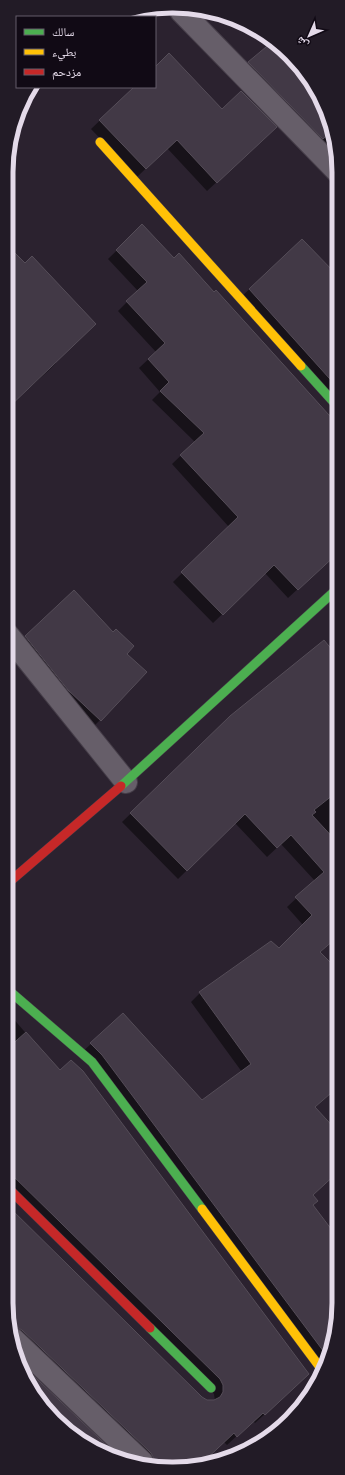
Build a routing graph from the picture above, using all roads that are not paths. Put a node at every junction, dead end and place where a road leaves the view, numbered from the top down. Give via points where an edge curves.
1 (183, 13) edge
2 (100, 142) dead end
3 (332, 166) edge
4 (332, 400) edge
5 (332, 593) edge
6 (13, 641) edge
7 (126, 782) junction
8 (13, 878) edge
9 (13, 994) edge
10 (13, 1193) edge
11 (18, 1344) edge
12 (319, 1366) edge
13 (211, 1388) dead end
14 (138, 1458) edge

1 - 3 street
2 - 4 street
5 - 7 street
6 - 7 street
7 - 8 street
9 - 12 street via 92,1062
10 - 13 street
11 - 14 street

